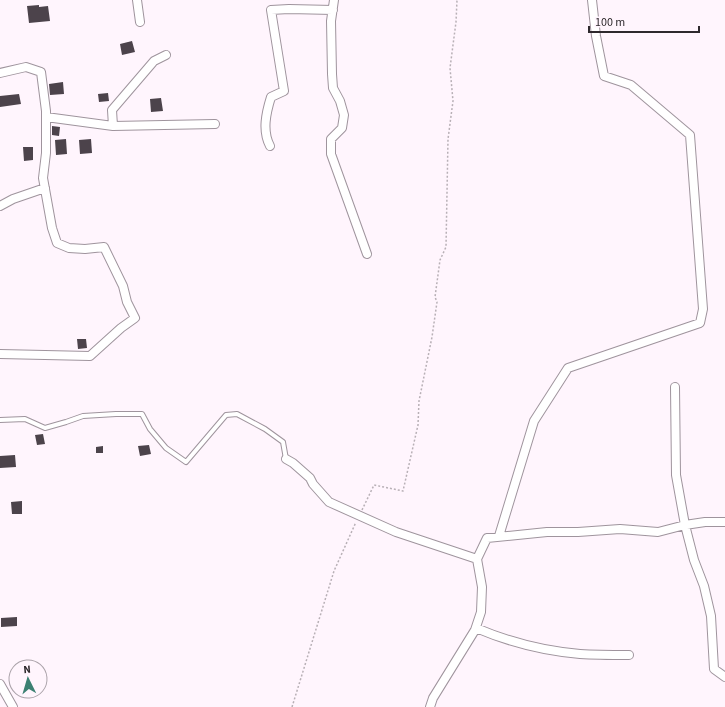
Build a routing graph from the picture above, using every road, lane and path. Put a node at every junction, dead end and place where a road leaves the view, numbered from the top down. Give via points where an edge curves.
1 (137, 0) edge
2 (334, 0) edge
3 (456, 0) edge
4 (592, 0) edge
5 (333, 10) junction
6 (140, 22) dead end
7 (166, 55) dead end
8 (0, 73) edge
9 (46, 118) junction
10 (215, 124) dead end
11 (113, 126) junction
12 (270, 146) dead end
13 (45, 188) junction
14 (0, 206) edge
15 (367, 254) dead end
16 (432, 337) dead end
17 (0, 354) edge
18 (676, 387) dead end
19 (0, 420) edge
20 (286, 459) joint
21 (725, 522) edge
22 (685, 525) junction
23 (500, 536) junction
24 (477, 559) junction
25 (476, 628) junction
26 (629, 655) dead end
27 (725, 677) edge
28 (0, 684) edge
29 (12, 707) edge
30 (430, 707) edge

1 - 6 street
2 - 5 street
3 - 16 path via 450,68 453,101 448,139 446,247 440,260
4 - 23 street via 604,76 631,85 690,135 703,309 700,323 568,368 534,421
5 - 12 street via 271,10 284,91 271,97 266,113 266,140
5 - 15 street via 333,88 344,115 342,128 331,139 332,154
7 - 11 street via 154,61 112,110
8 - 9 street via 26,68 41,72
9 - 11 street
9 - 13 street via 43,178
10 - 11 street
13 - 14 street
13 - 17 street via 57,243 69,248 104,247 135,318 90,356
18 - 22 street via 676,475
19 - 20 lane via 25,419 45,428 83,416 142,414 150,429 166,448 186,462 226,415 237,414 283,442
20 - 24 street via 310,478 329,502 396,532
21 - 22 street
22 - 23 street via 658,532 620,529
22 - 27 street via 711,616 714,669
23 - 24 street via 486,538
24 - 25 street via 482,587 481,612
25 - 26 street via 499,638 531,646 580,654
25 - 30 street
28 - 29 street

